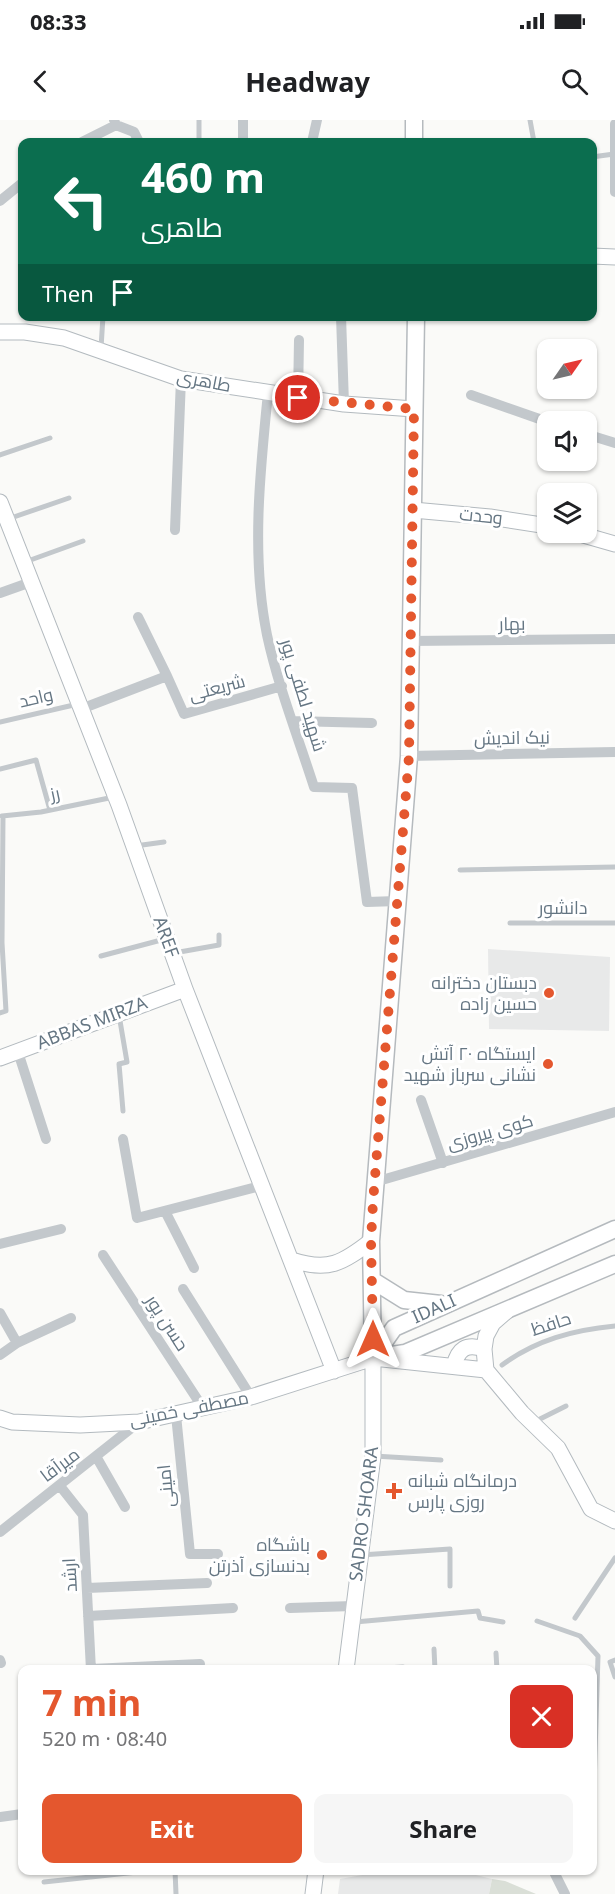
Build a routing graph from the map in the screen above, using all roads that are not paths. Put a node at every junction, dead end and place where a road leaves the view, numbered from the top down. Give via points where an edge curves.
1 (199, 120) edge
2 (243, 120) edge
3 (317, 120) edge
4 (414, 120) edge
5 (530, 120) edge
6 (115, 123) edge
7 (615, 124) edge
8 (89, 138) edge
9 (137, 138) edge
10 (199, 138) edge
11 (243, 138) edge
12 (313, 138) edge
13 (414, 138) edge
14 (533, 138) edge
15 (614, 154) edge
16 (597, 156) edge
17 (614, 173) edge
18 (18, 186) edge
19 (615, 192) edge
20 (0, 201) edge
21 (597, 256) edge
22 (615, 257) edge
23 (103, 321) edge
24 (340, 321) edge
25 (417, 321) edge
26 (0, 332) edge
27 (298, 340) dead end
28 (101, 349) junction
29 (181, 379) junction
30 (268, 393) junction
31 (471, 395) dead end
32 (298, 398) junction
33 (344, 404) junction
34 (414, 409) junction
35 (537, 418) edge
36 (597, 437) edge
37 (50, 438) dead end
38 (615, 443) edge
39 (0, 454) edge
40 (69, 498) dead end
41 (0, 502) edge
42 (413, 510) junction
43 (7, 519) junction
44 (537, 524) edge
45 (175, 530) dead end
46 (597, 539) edge
47 (83, 541) dead end
48 (615, 544) edge
49 (24, 563) junction
50 (31, 582) junction
51 (0, 592) edge
52 (138, 617) dead end
53 (615, 639) edge
54 (410, 641) junction
55 (167, 676) junction
56 (282, 686) junction
57 (80, 706) junction
58 (0, 722) edge
59 (293, 722) junction
60 (372, 723) dead end
61 (615, 753) edge
62 (409, 756) junction
63 (0, 769) edge
64 (116, 796) junction
65 (50, 810) junction
66 (2, 816) edge
67 (164, 842) dead end
68 (134, 846) junction
69 (615, 867) edge
70 (460, 870) dead end
71 (397, 901) junction
72 (510, 923) dead end
73 (615, 923) edge
74 (219, 935) dead end
75 (169, 946) junction
76 (101, 957) dead end
77 (185, 989) junction
78 (0, 1013) edge
79 (118, 1014) junction
80 (18, 1052) junction
81 (0, 1058) edge
82 (421, 1100) dead end
83 (123, 1111) dead end
84 (615, 1112) edge
85 (46, 1139) dead end
86 (123, 1139) dead end
87 (443, 1163) junction
88 (375, 1182) junction
89 (264, 1185) junction
90 (165, 1211) junction
91 (61, 1229) dead end
92 (615, 1229) edge
93 (371, 1241) junction
94 (0, 1244) edge
95 (103, 1255) dead end
96 (292, 1260) junction
97 (615, 1264) edge
98 (194, 1268) dead end
99 (372, 1280) junction
100 (183, 1289) dead end
101 (445, 1304) junction
102 (512, 1306) junction
103 (0, 1313) edge
104 (71, 1318) dead end
105 (615, 1326) edge
106 (17, 1343) junction
107 (484, 1348) junction
108 (0, 1355) edge
109 (373, 1358) junction
110 (502, 1365) dead end
111 (454, 1366) junction
112 (486, 1370) junction
113 (334, 1371) junction
114 (251, 1397) junction
115 (566, 1406) dead end
116 (203, 1408) junction
117 (176, 1415) junction
118 (0, 1418) edge
119 (139, 1422) junction
120 (532, 1423) junction
121 (373, 1456) junction
122 (97, 1458) junction
123 (441, 1460) dead end
124 (60, 1486) junction
125 (125, 1507) dead end
126 (615, 1521) edge
127 (0, 1532) edge
128 (218, 1554) dead end
129 (359, 1556) junction
130 (615, 1558) edge
131 (207, 1583) dead end
132 (450, 1586) dead end
133 (87, 1588) junction
134 (353, 1606) junction
135 (233, 1608) dead end
136 (290, 1608) dead end
137 (88, 1616) junction
138 (575, 1618) dead end
139 (537, 1621) dead end
140 (503, 1622) dead end
141 (351, 1623) junction
142 (434, 1649) dead end
143 (496, 1653) dead end
144 (615, 1660) edge
145 (200, 1664) dead end
146 (91, 1665) edge
147 (178, 1665) edge
148 (348, 1665) edge
149 (435, 1665) edge
150 (497, 1665) edge
151 (615, 1677) edge
152 (597, 1688) edge
153 (18, 1815) edge
154 (0, 1818) edge
155 (109, 1875) edge
156 (175, 1875) edge
157 (315, 1875) edge
158 (555, 1875) edge
159 (44, 1882) dead end
160 (176, 1894) edge
161 (313, 1894) edge
162 (565, 1894) edge

1 - 10 lane
2 - 11 street
3 - 12 street
4 - 13 main road
5 - 14 lane
6 - 8 street
6 - 9 street via 134,132
7 - 15 street
15 - 16 lane
15 - 17 street
17 - 19 street
18 - 20 street
21 - 22 main road
23 - 28 lane
24 - 33 street
25 - 34 main road
26 - 28 main road, طاهری via 64,338
27 - 32 street
28 - 29 main road, طاهری
29 - 30 main road, طاهری
29 - 45 street
30 - 32 main road, طاهری
30 - 56 street, شهید لطفی پور via 260,550 267,632
31 - 35 street
32 - 33 main road, طاهری
33 - 34 main road, طاهری
34 - 42 main road
36 - 38 street
37 - 39 lane
40 - 43 lane
41 - 43 main road, AREF
42 - 44 main road, وحدت
42 - 54 main road
43 - 49 main road, AREF
46 - 48 main road
47 - 49 lane
49 - 50 main road, AREF
50 - 51 street
50 - 57 main road, AREF
52 - 55 street
53 - 54 street, بهار
54 - 62 main road
55 - 56 street, شریعتی via 184,714
55 - 57 street, شریعتی
56 - 59 street, شهید لطفی پور
57 - 58 lane, واحد
57 - 64 main road, AREF
59 - 60 street
59 - 71 street, شهید لطفی پور via 314,787 352,788 367,902
61 - 62 street, نیک اندیش
62 - 71 main road
63 - 65 lane via 36,760
64 - 65 lane, رز
64 - 68 main road, AREF
65 - 66 lane, رز
66 - 78 lane via 6,1011
67 - 68 lane
68 - 75 main road, AREF
69 - 70 lane
71 - 88 main road
72 - 73 lane, دانشور
74 - 75 lane via 219,945
75 - 76 lane
75 - 77 main road, AREF
77 - 79 main road, ABBAS MIRZA
77 - 89 main road, AREF
79 - 80 main road, ABBAS MIRZA
79 - 83 lane via 127,1062 119,1064
80 - 81 main road, ABBAS MIRZA
80 - 85 street
82 - 87 street
84 - 87 street, کوی پیروزی
86 - 90 street via 137,1218
87 - 88 street, کوی پیروزی
88 - 93 main road
89 - 90 street
89 - 96 main road, AREF
90 - 98 street
91 - 94 street
92 - 101 main road, IDALI
93 - 96 main road via 342,1262 311,1266
93 - 99 main road
95 - 116 street, حسن پور
96 - 113 main road, AREF
97 - 102 main road, IDALI
99 - 101 main road via 404,1300
99 - 109 main road
100 - 114 street
101 - 109 main road, IDALI via 393,1328
102 - 107 main road via 493,1323
102 - 109 main road, IDALI via 405,1353
103 - 106 street
104 - 106 street
105 - 110 lane, حافظ via 581,1329 526,1347
106 - 108 street
107 - 111 main road via 463,1348
107 - 112 main road
109 - 111 main road
109 - 113 main road, مصطفی خمینی
109 - 121 main road, SADRO SHOARA
111 - 112 main road
112 - 120 main road
113 - 114 main road, مصطفی خمینی
114 - 116 main road, مصطفی خمینی
115 - 120 lane
116 - 117 main road, مصطفی خمینی
117 - 119 main road, مصطفی خمینی
117 - 128 street, امینی via 190,1554
118 - 119 main road, مصطفی خمینی via 80,1425
119 - 122 street, میرآقا
120 - 126 main road via 558,1448 591,1509
121 - 123 lane
121 - 129 main road, SADRO SHOARA
122 - 124 street, میرآقا
122 - 125 street
124 - 127 street, میرآقا
124 - 133 street, ارشد via 83,1515
129 - 132 lane via 450,1549
129 - 134 main road, SADRO SHOARA
130 - 138 lane
131 - 133 street
133 - 137 street, ارشد
134 - 136 street
134 - 141 main road, SADRO SHOARA
135 - 137 street
137 - 146 street, ارشد
139 - 152 lane via 580,1636 598,1656
140 - 141 lane via 480,1618 478,1611
141 - 148 main road, SADRO SHOARA
142 - 149 lane
143 - 150 lane
144 - 151 lane via 610,1662
145 - 147 street
153 - 154 street
155 - 159 lane
156 - 160 lane
157 - 161 main road
158 - 162 street

